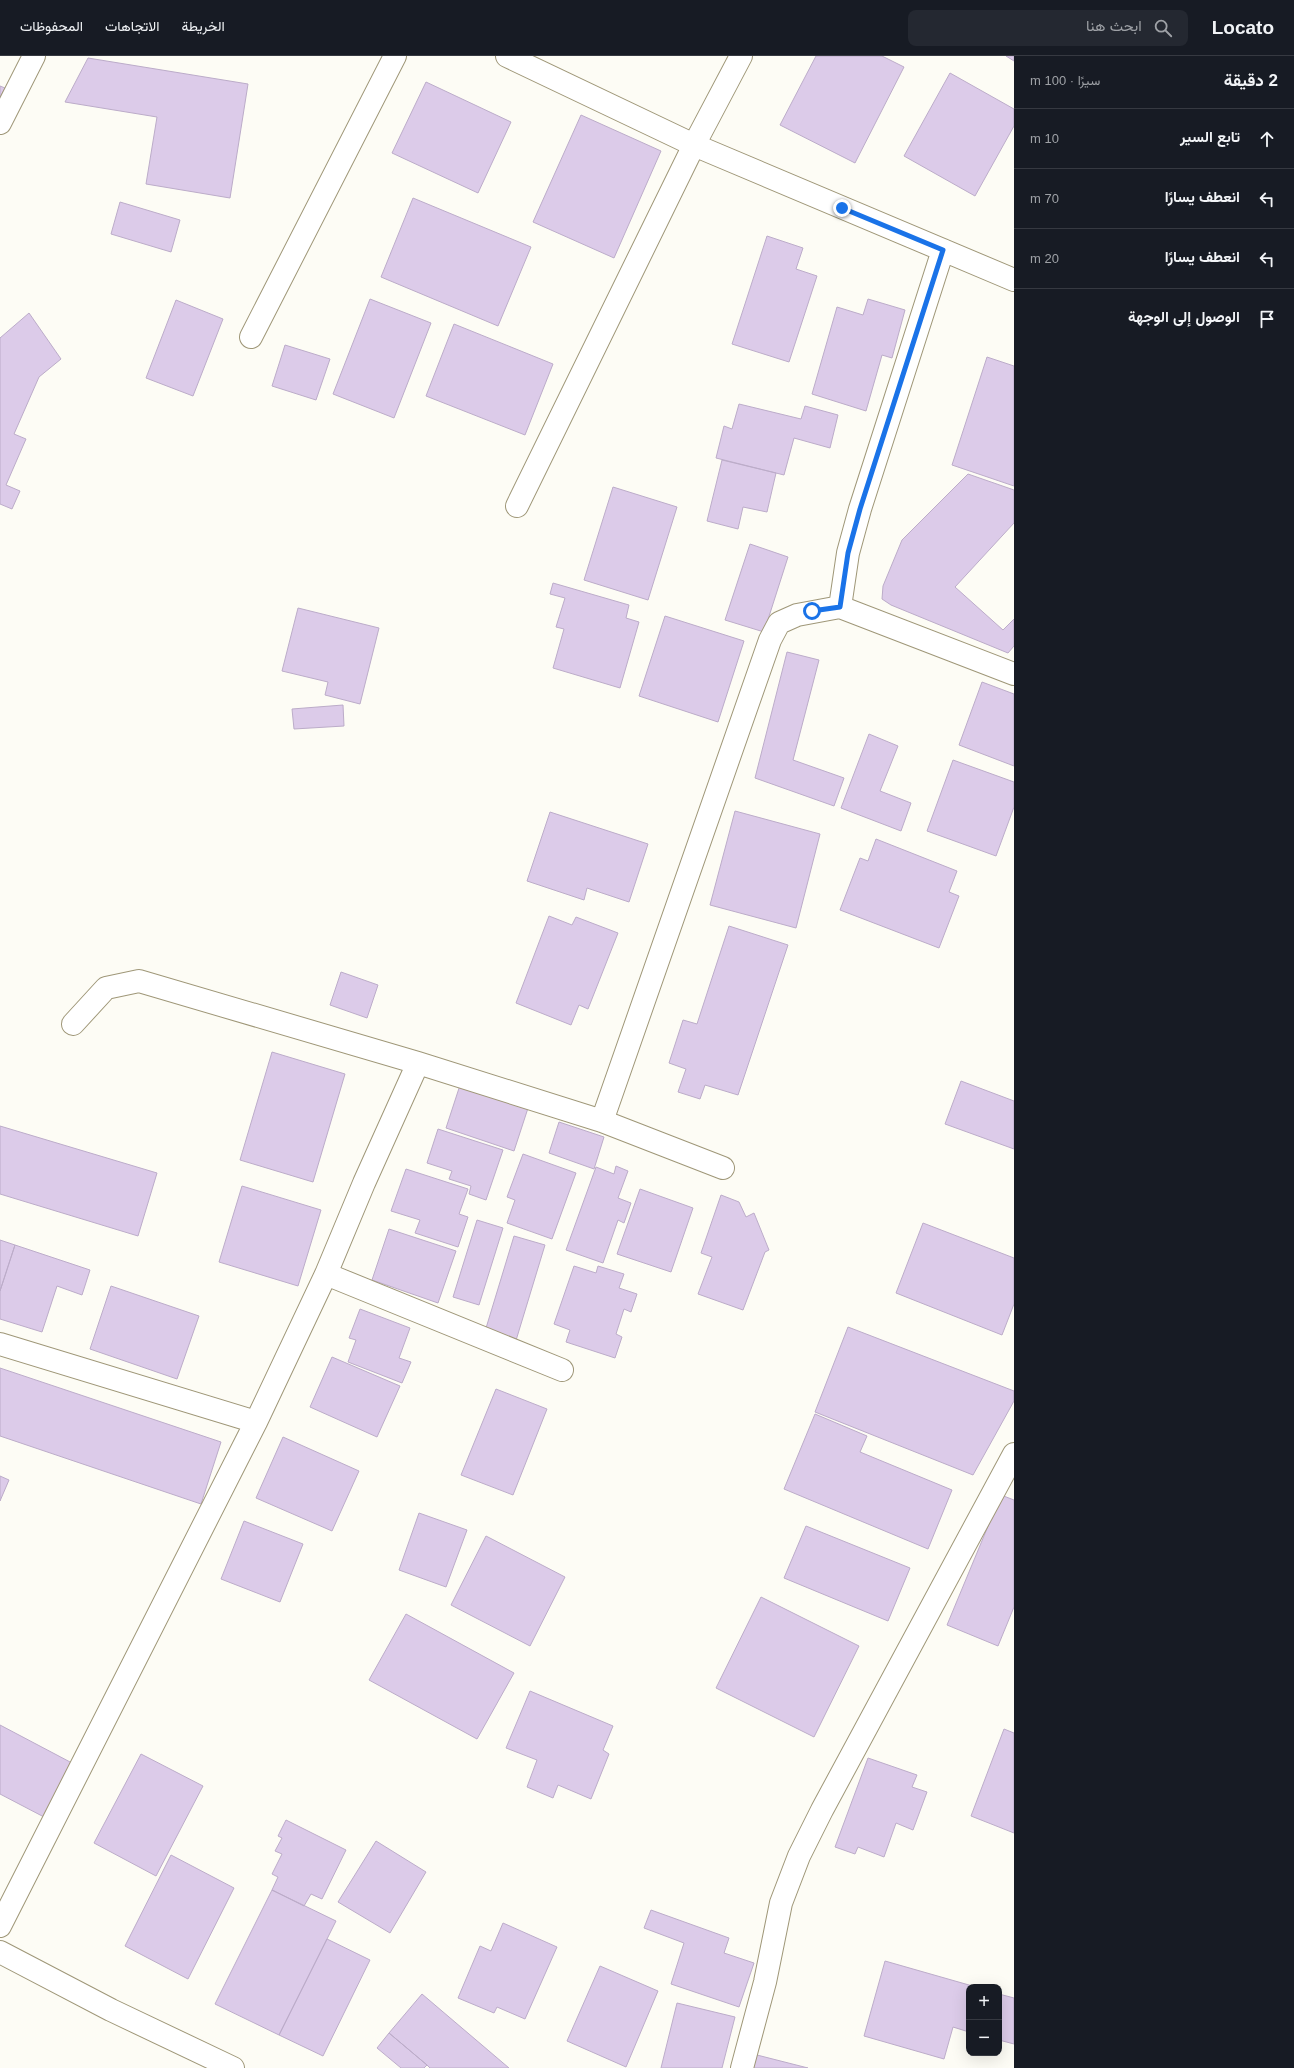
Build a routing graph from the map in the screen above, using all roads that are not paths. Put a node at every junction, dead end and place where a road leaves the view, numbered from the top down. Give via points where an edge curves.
1 (34, 56) edge
2 (395, 56) edge
3 (507, 56) edge
4 (741, 56) edge
5 (0, 123) edge
6 (694, 145) junction
7 (943, 250) junction
8 (1014, 280) edge
9 (252, 337) dead end
10 (517, 506) dead end
11 (840, 607) junction
12 (1014, 674) edge
13 (73, 1024) dead end
14 (418, 1062) junction
15 (602, 1121) junction
16 (723, 1168) dead end
17 (326, 1274) junction
18 (0, 1344) edge
19 (562, 1370) dead end
20 (256, 1422) junction
21 (1014, 1454) edge
22 (0, 1926) edge
23 (0, 1952) edge
24 (233, 2068) edge
25 (742, 2068) edge

1 - 5 street
2 - 9 street
3 - 6 street
4 - 6 street
6 - 7 street
6 - 10 street
7 - 8 street
7 - 11 street via 860,509 848,553
11 - 12 street
11 - 15 street via 797,615 779,623 770,640
13 - 14 street via 106,988 139,981
14 - 15 street
14 - 17 street
15 - 16 street
17 - 19 street
17 - 20 street
18 - 20 street
20 - 22 street
21 - 25 street via 799,1856 782,1903 765,1982
23 - 24 street via 111,2010

